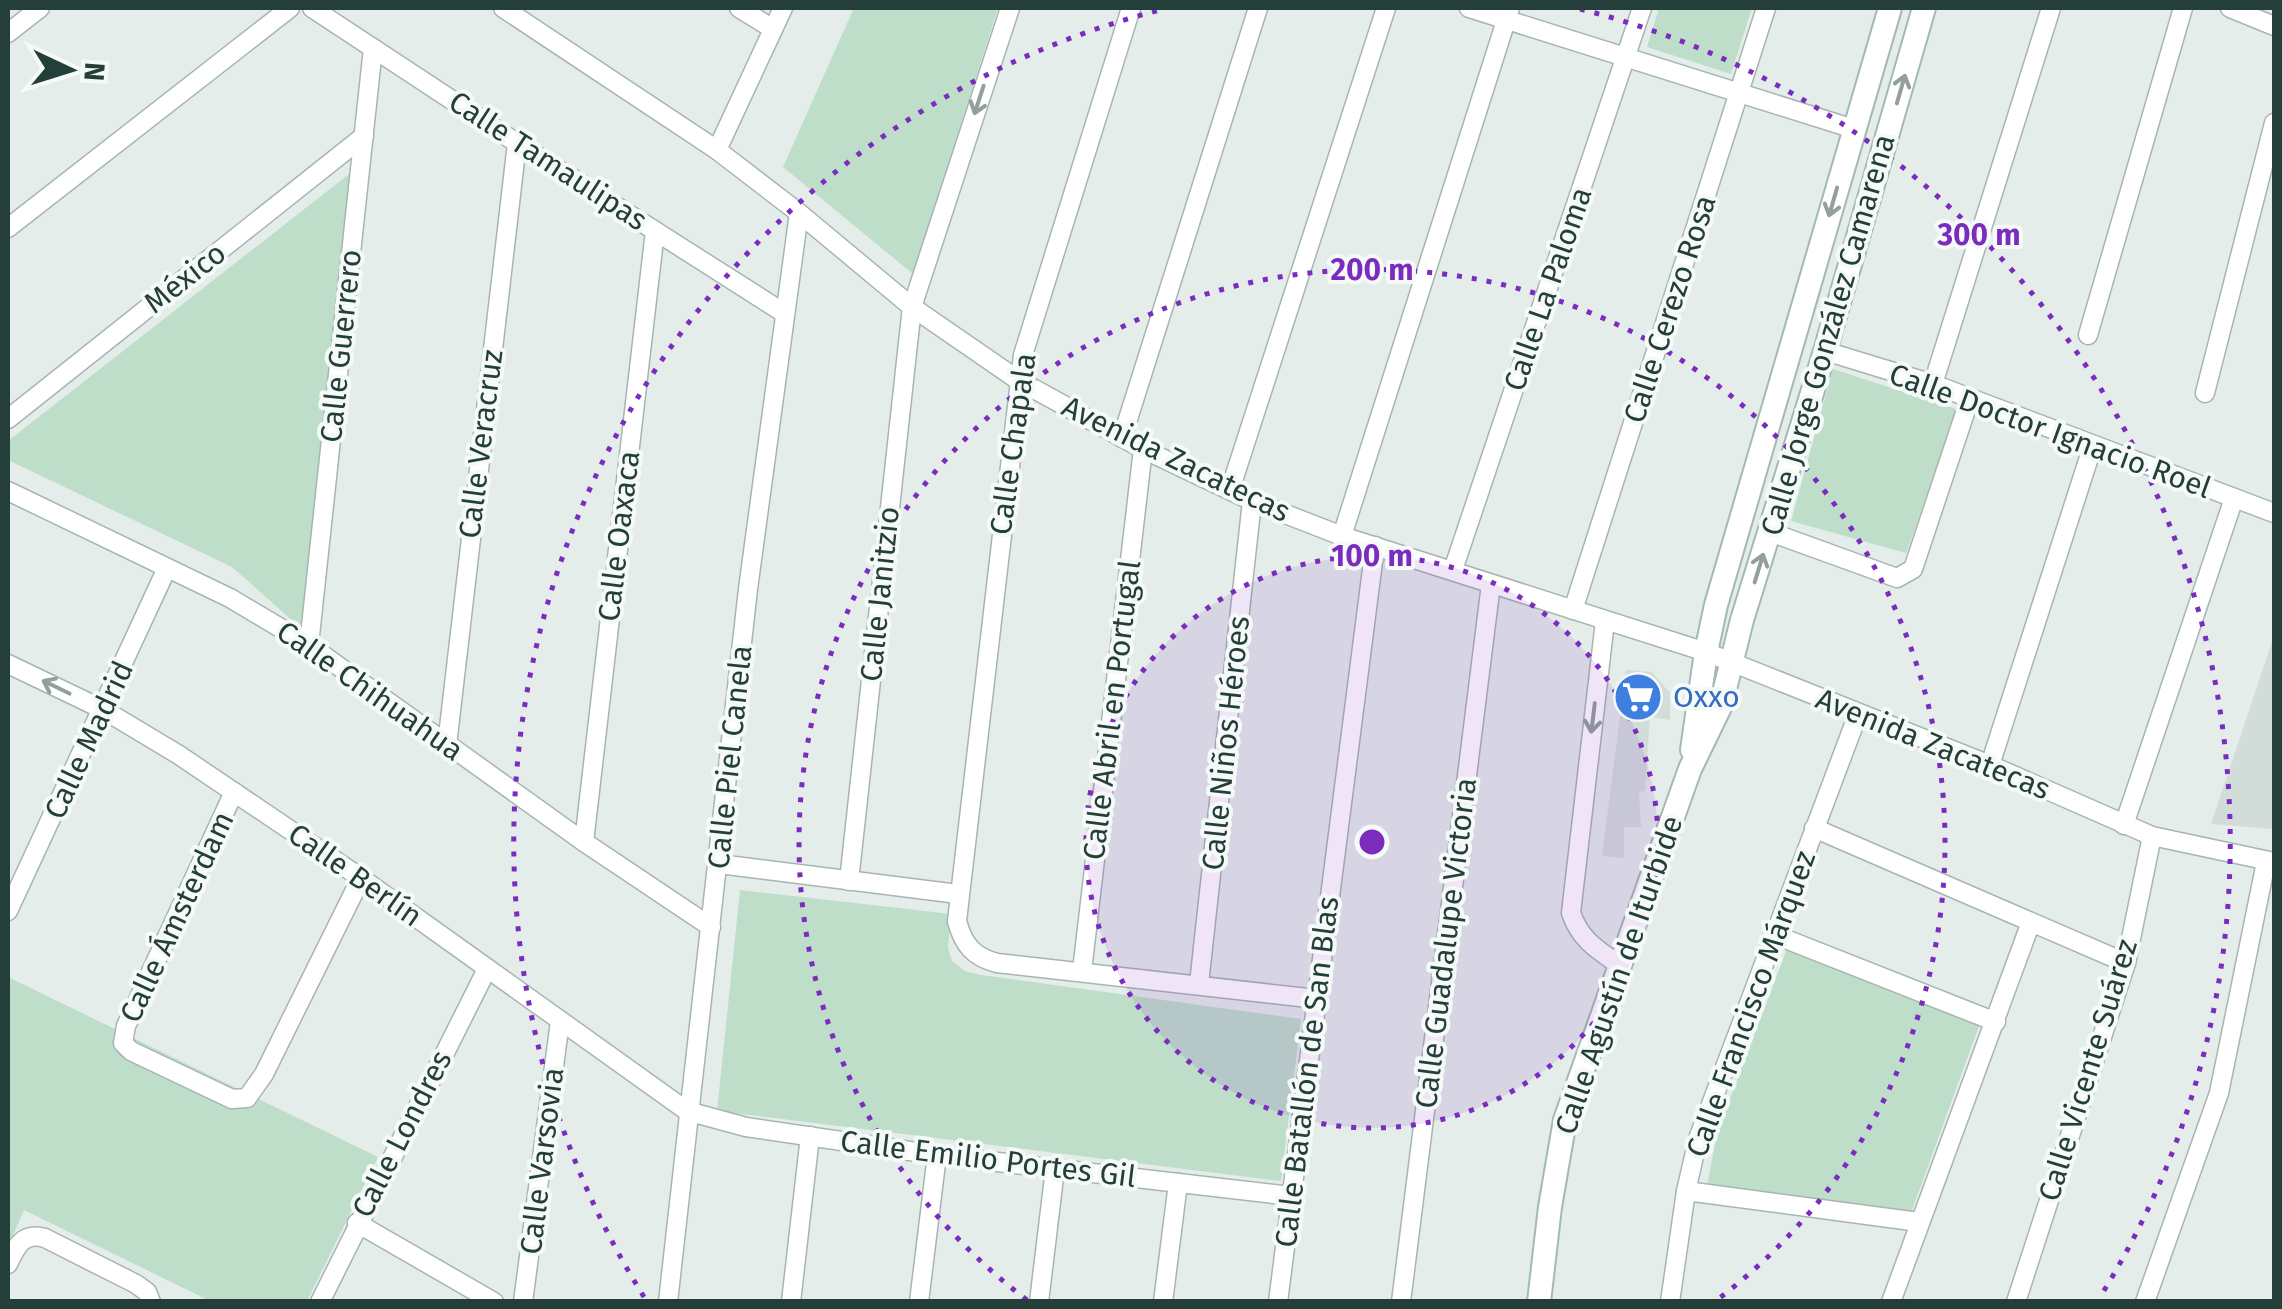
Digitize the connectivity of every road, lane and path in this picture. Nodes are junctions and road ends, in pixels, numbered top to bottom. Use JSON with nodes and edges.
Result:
{"nodes":[{"id":1,"x":40,"y":8,"type":"edge"},
{"id":2,"x":290,"y":8,"type":"edge"},
{"id":3,"x":312,"y":8,"type":"edge"},
{"id":4,"x":504,"y":8,"type":"edge"},
{"id":5,"x":739,"y":8,"type":"edge"},
{"id":6,"x":783,"y":8,"type":"edge"},
{"id":7,"x":1010,"y":8,"type":"edge"},
{"id":8,"x":1132,"y":8,"type":"edge"},
{"id":9,"x":1258,"y":8,"type":"edge"},
{"id":10,"x":1386,"y":8,"type":"edge"},
{"id":11,"x":1469,"y":8,"type":"edge"},
{"id":12,"x":1642,"y":8,"type":"edge"},
{"id":13,"x":1766,"y":8,"type":"edge"},
{"id":14,"x":1890,"y":8,"type":"edge"},
{"id":15,"x":1924,"y":8,"type":"edge"},
{"id":16,"x":2051,"y":8,"type":"edge"},
{"id":17,"x":2182,"y":8,"type":"edge"},
{"id":18,"x":2230,"y":8,"type":"edge"},
{"id":19,"x":1508,"y":14,"type":"edge"},
{"id":20,"x":2274,"y":26,"type":"edge"},
{"id":21,"x":773,"y":29,"type":"junction"},
{"id":22,"x":8,"y":33,"type":"edge"},
{"id":23,"x":373,"y":48,"type":"junction"},
{"id":24,"x":1626,"y":57,"type":"junction"},
{"id":25,"x":1739,"y":92,"type":"junction"},
{"id":26,"x":2274,"y":123,"type":"edge"},
{"id":27,"x":1854,"y":130,"type":"junction"},
{"id":28,"x":364,"y":136,"type":"junction"},
{"id":29,"x":517,"y":143,"type":"junction"},
{"id":30,"x":716,"y":150,"type":"junction"},
{"id":31,"x":799,"y":213,"type":"junction"},
{"id":32,"x":8,"y":228,"type":"edge"},
{"id":33,"x":655,"y":230,"type":"junction"},
{"id":34,"x":912,"y":307,"type":"junction"},
{"id":35,"x":784,"y":313,"type":"junction"},
{"id":36,"x":2088,"y":335,"type":"dead end"},
{"id":37,"x":1825,"y":351,"type":"junction"},
{"id":38,"x":1018,"y":380,"type":"junction"},
{"id":39,"x":1933,"y":384,"type":"junction"},
{"id":40,"x":2204,"y":393,"type":"dead end"},
{"id":41,"x":1970,"y":398,"type":"junction"},
{"id":42,"x":8,"y":419,"type":"edge"},
{"id":43,"x":1122,"y":438,"type":"junction"},
{"id":44,"x":2094,"y":445,"type":"junction"},
{"id":45,"x":1142,"y":449,"type":"junction"},
{"id":46,"x":8,"y":490,"type":"edge"},
{"id":47,"x":1230,"y":490,"type":"junction"},
{"id":48,"x":2234,"y":498,"type":"junction"},
{"id":49,"x":1252,"y":501,"type":"junction"},
{"id":50,"x":2274,"y":514,"type":"edge"},
{"id":51,"x":1770,"y":532,"type":"junction"},
{"id":52,"x":1342,"y":536,"type":"junction"},
{"id":53,"x":1375,"y":546,"type":"junction"},
{"id":54,"x":168,"y":568,"type":"junction"},
{"id":55,"x":1454,"y":570,"type":"junction"},
{"id":56,"x":1491,"y":584,"type":"junction"},
{"id":57,"x":1574,"y":610,"type":"junction"},
{"id":58,"x":1605,"y":621,"type":"junction"},
{"id":59,"x":309,"y":645,"type":"junction"},
{"id":60,"x":1706,"y":652,"type":"junction"},
{"id":61,"x":1731,"y":662,"type":"junction"},
{"id":62,"x":8,"y":664,"type":"edge"},
{"id":63,"x":104,"y":710,"type":"junction"},
{"id":64,"x":1858,"y":714,"type":"junction"},
{"id":65,"x":447,"y":745,"type":"junction"},
{"id":66,"x":1990,"y":765,"type":"junction"},
{"id":67,"x":1690,"y":769,"type":"junction"},
{"id":68,"x":234,"y":792,"type":"junction"},
{"id":69,"x":2124,"y":825,"type":"junction"},
{"id":70,"x":1814,"y":828,"type":"junction"},
{"id":71,"x":2152,"y":836,"type":"junction"},
{"id":72,"x":584,"y":842,"type":"junction"},
{"id":73,"x":2270,"y":862,"type":"edge"},
{"id":74,"x":719,"y":864,"type":"junction"},
{"id":75,"x":361,"y":878,"type":"junction"},
{"id":76,"x":848,"y":881,"type":"junction"},
{"id":77,"x":958,"y":894,"type":"junction"},
{"id":78,"x":8,"y":911,"type":"edge"},
{"id":79,"x":2031,"y":922,"type":"junction"},
{"id":80,"x":711,"y":927,"type":"junction"},
{"id":81,"x":1773,"y":934,"type":"junction"},
{"id":82,"x":2126,"y":963,"type":"junction"},
{"id":83,"x":1618,"y":964,"type":"junction"},
{"id":84,"x":486,"y":968,"type":"junction"},
{"id":85,"x":1082,"y":971,"type":"junction"},
{"id":86,"x":1199,"y":984,"type":"junction"},
{"id":87,"x":1317,"y":999,"type":"junction"},
{"id":88,"x":560,"y":1021,"type":"junction"},
{"id":89,"x":1996,"y":1022,"type":"junction"},
{"id":90,"x":688,"y":1111,"type":"junction"},
{"id":91,"x":810,"y":1136,"type":"junction"},
{"id":92,"x":937,"y":1155,"type":"junction"},
{"id":93,"x":1055,"y":1169,"type":"junction"},
{"id":94,"x":1178,"y":1183,"type":"junction"},
{"id":95,"x":1686,"y":1191,"type":"junction"},
{"id":96,"x":1291,"y":1196,"type":"junction"},
{"id":97,"x":357,"y":1222,"type":"junction"},
{"id":98,"x":1919,"y":1222,"type":"junction"},
{"id":99,"x":8,"y":1264,"type":"edge"},
{"id":100,"x":149,"y":1297,"type":"edge"},
{"id":101,"x":320,"y":1302,"type":"edge"},
{"id":102,"x":494,"y":1302,"type":"edge"},
{"id":103,"x":523,"y":1302,"type":"edge"},
{"id":104,"x":668,"y":1302,"type":"edge"},
{"id":105,"x":792,"y":1302,"type":"edge"},
{"id":106,"x":919,"y":1302,"type":"edge"},
{"id":107,"x":1038,"y":1302,"type":"edge"},
{"id":108,"x":1163,"y":1302,"type":"edge"},
{"id":109,"x":1278,"y":1302,"type":"edge"},
{"id":110,"x":1401,"y":1302,"type":"edge"},
{"id":111,"x":1539,"y":1302,"type":"edge"},
{"id":112,"x":1670,"y":1302,"type":"edge"},
{"id":113,"x":1892,"y":1302,"type":"edge"},
{"id":114,"x":2016,"y":1302,"type":"edge"},
{"id":115,"x":2145,"y":1302,"type":"edge"}],
"edges":[{"from":1,"to":22,"type":"street"},
{"from":2,"to":32,"type":"street"},
{"from":3,"to":23,"type":"street","name":"Calle Tamaulipas"},
{"from":4,"to":30,"type":"street","name":"Avenida Zacatecas"},
{"from":5,"to":21,"type":"street"},
{"from":6,"to":21,"type":"street"},
{"from":7,"to":34,"type":"street","one_way":true},
{"from":8,"to":38,"type":"street","name":"Calle Chapala"},
{"from":9,"to":43,"type":"street"},
{"from":10,"to":47,"type":"street"},
{"from":11,"to":19,"type":"street"},
{"from":12,"to":24,"type":"street","name":"Calle La Paloma"},
{"from":13,"to":25,"type":"street","name":"Calle Cerezo Rosa"},
{"from":14,"to":27,"type":"street","name":"Calle Jorge González Camarena"},
{"from":37,"to":15,"type":"street","name":"Calle Jorge González Camarena","one_way":true},
{"from":16,"to":39,"type":"street"},
{"from":17,"to":36,"type":"street"},
{"from":18,"to":20,"type":"street"},
{"from":19,"to":24,"type":"street"},
{"from":19,"to":52,"type":"street"},
{"from":21,"to":30,"type":"street"},
{"from":23,"to":28,"type":"street","name":"Calle Guerrero"},
{"from":23,"to":29,"type":"street","name":"Calle Tamaulipas"},
{"from":24,"to":25,"type":"street"},
{"from":24,"to":55,"type":"street","name":"Calle La Paloma"},
{"from":25,"to":27,"type":"street"},
{"from":25,"to":57,"type":"street","name":"Calle Cerezo Rosa"},
{"from":26,"to":40,"type":"street"},
{"from":27,"to":60,"type":"street","name":"Calle Jorge González Camarena","one_way":true},
{"from":28,"to":42,"type":"street","name":"México"},
{"from":28,"to":59,"type":"street","name":"Calle Guerrero"},
{"from":29,"to":33,"type":"street","name":"Calle Tamaulipas"},
{"from":29,"to":65,"type":"street","name":"Calle Veracruz"},
{"from":30,"to":31,"type":"street","name":"Avenida Zacatecas"},
{"from":31,"to":34,"type":"street","name":"Avenida Zacatecas"},
{"from":31,"to":35,"type":"street","name":"Calle Piel Canela"},
{"from":33,"to":35,"type":"street","name":"Calle Tamaulipas"},
{"from":33,"to":72,"type":"street","name":"Calle Oaxaca"},
{"from":34,"to":38,"type":"street","name":"Avenida Zacatecas"},
{"from":34,"to":76,"type":"street","name":"Calle Janitzio"},
{"from":35,"to":74,"type":"street","name":"Calle Piel Canela"},
{"from":37,"to":39,"type":"street","name":"Calle Doctor Ignacio Roel"},
{"from":37,"to":51,"type":"street","name":"Calle Jorge González Camarena"},
{"from":38,"to":43,"type":"street","name":"Avenida Zacatecas"},
{"from":38,"to":77,"type":"street","name":"Calle Chapala"},
{"from":39,"to":41,"type":"street","name":"Calle Doctor Ignacio Roel"},
{"from":41,"to":44,"type":"street","name":"Calle Doctor Ignacio Roel"},
{"from":41,"to":51,"type":"street"},
{"from":43,"to":45,"type":"street","name":"Avenida Zacatecas"},
{"from":44,"to":48,"type":"street","name":"Calle Doctor Ignacio Roel"},
{"from":44,"to":66,"type":"street"},
{"from":45,"to":47,"type":"street","name":"Avenida Zacatecas"},
{"from":45,"to":85,"type":"street","name":"Calle Abril en Portugal"},
{"from":46,"to":54,"type":"street","name":"Calle Chihuahua"},
{"from":47,"to":49,"type":"street","name":"Avenida Zacatecas"},
{"from":48,"to":50,"type":"street","name":"Calle Doctor Ignacio Roel"},
{"from":48,"to":69,"type":"street"},
{"from":49,"to":52,"type":"street","name":"Avenida Zacatecas"},
{"from":49,"to":86,"type":"street","name":"Calle Niños Héroes"},
{"from":61,"to":51,"type":"street","name":"Calle Jorge González Camarena","one_way":true},
{"from":52,"to":53,"type":"street","name":"Avenida Zacatecas"},
{"from":53,"to":55,"type":"street","name":"Avenida Zacatecas"},
{"from":53,"to":87,"type":"street","name":"Calle Batallón de San Blas"},
{"from":54,"to":59,"type":"street","name":"Calle Chihuahua"},
{"from":54,"to":63,"type":"street","name":"Calle Madrid"},
{"from":55,"to":56,"type":"street","name":"Avenida Zacatecas"},
{"from":56,"to":57,"type":"street","name":"Avenida Zacatecas"},
{"from":56,"to":110,"type":"street","name":"Calle Guadalupe Victoria"},
{"from":57,"to":58,"type":"street","name":"Avenida Zacatecas"},
{"from":58,"to":60,"type":"street","name":"Avenida Zacatecas"},
{"from":58,"to":83,"type":"street","one_way":true},
{"from":59,"to":65,"type":"street","name":"Calle Chihuahua"},
{"from":60,"to":61,"type":"street","name":"Avenida Zacatecas"},
{"from":60,"to":67,"type":"street","name":"Calle Agustín de Iturbide"},
{"from":61,"to":64,"type":"street","name":"Avenida Zacatecas"},
{"from":61,"to":67,"type":"street","name":"Calle Agustín de Iturbide"},
{"from":63,"to":62,"type":"street","name":"Calle Berlín","one_way":true},
{"from":63,"to":68,"type":"street","name":"Calle Berlín"},
{"from":63,"to":78,"type":"street","name":"Calle Madrid"},
{"from":64,"to":66,"type":"street","name":"Avenida Zacatecas"},
{"from":64,"to":70,"type":"street","name":"Calle Francisco Márquez"},
{"from":65,"to":72,"type":"street","name":"Calle Chihuahua"},
{"from":66,"to":69,"type":"street","name":"Avenida Zacatecas"},
{"from":67,"to":83,"type":"street","name":"Calle Agustín de Iturbide"},
{"from":68,"to":75,"type":"street","name":"Calle Berlín"},
{"from":68,"to":75,"type":"street","name":"Calle Ámsterdam"},
{"from":69,"to":71,"type":"street","name":"Avenida Zacatecas"},
{"from":70,"to":79,"type":"street"},
{"from":70,"to":81,"type":"street","name":"Calle Francisco Márquez"},
{"from":71,"to":73,"type":"street","name":"Avenida Zacatecas"},
{"from":71,"to":82,"type":"street","name":"Calle Vicente Suárez"},
{"from":72,"to":80,"type":"street","name":"Calle Chihuahua"},
{"from":73,"to":115,"type":"street"},
{"from":74,"to":76,"type":"street"},
{"from":74,"to":80,"type":"street","name":"Calle Piel Canela"},
{"from":75,"to":84,"type":"street","name":"Calle Berlín"},
{"from":76,"to":77,"type":"street"},
{"from":77,"to":85,"type":"street","name":"Calle Chapala"},
{"from":79,"to":82,"type":"street"},
{"from":79,"to":89,"type":"street"},
{"from":80,"to":90,"type":"street","name":"Calle Piel Canela"},
{"from":81,"to":89,"type":"street"},
{"from":81,"to":95,"type":"street","name":"Calle Francisco Márquez"},
{"from":82,"to":114,"type":"street","name":"Calle Vicente Suárez"},
{"from":83,"to":111,"type":"street","name":"Calle Agustín de Iturbide"},
{"from":84,"to":88,"type":"street","name":"Calle Berlín"},
{"from":84,"to":97,"type":"street","name":"Calle Londres"},
{"from":85,"to":86,"type":"street","name":"Calle Chapala"},
{"from":86,"to":87,"type":"street","name":"Calle Chapala"},
{"from":87,"to":96,"type":"street","name":"Calle Batallón de San Blas"},
{"from":88,"to":90,"type":"street","name":"Calle Berlín"},
{"from":88,"to":103,"type":"street","name":"Calle Varsovia"},
{"from":89,"to":98,"type":"street"},
{"from":90,"to":91,"type":"street","name":"Calle Emilio Portes Gil"},
{"from":90,"to":104,"type":"street","name":"Calle Piel Canela"},
{"from":91,"to":92,"type":"street","name":"Calle Emilio Portes Gil"},
{"from":91,"to":105,"type":"street"},
{"from":92,"to":93,"type":"street","name":"Calle Emilio Portes Gil"},
{"from":92,"to":106,"type":"street"},
{"from":93,"to":94,"type":"street","name":"Calle Emilio Portes Gil"},
{"from":93,"to":107,"type":"street"},
{"from":94,"to":96,"type":"street","name":"Calle Emilio Portes Gil"},
{"from":94,"to":108,"type":"street"},
{"from":95,"to":98,"type":"street"},
{"from":95,"to":112,"type":"street","name":"Calle Francisco Márquez"},
{"from":96,"to":109,"type":"street","name":"Calle Batallón de San Blas"},
{"from":97,"to":101,"type":"street","name":"Calle Londres"},
{"from":97,"to":102,"type":"street"},
{"from":98,"to":113,"type":"street"},
{"from":99,"to":100,"type":"street"}]}
